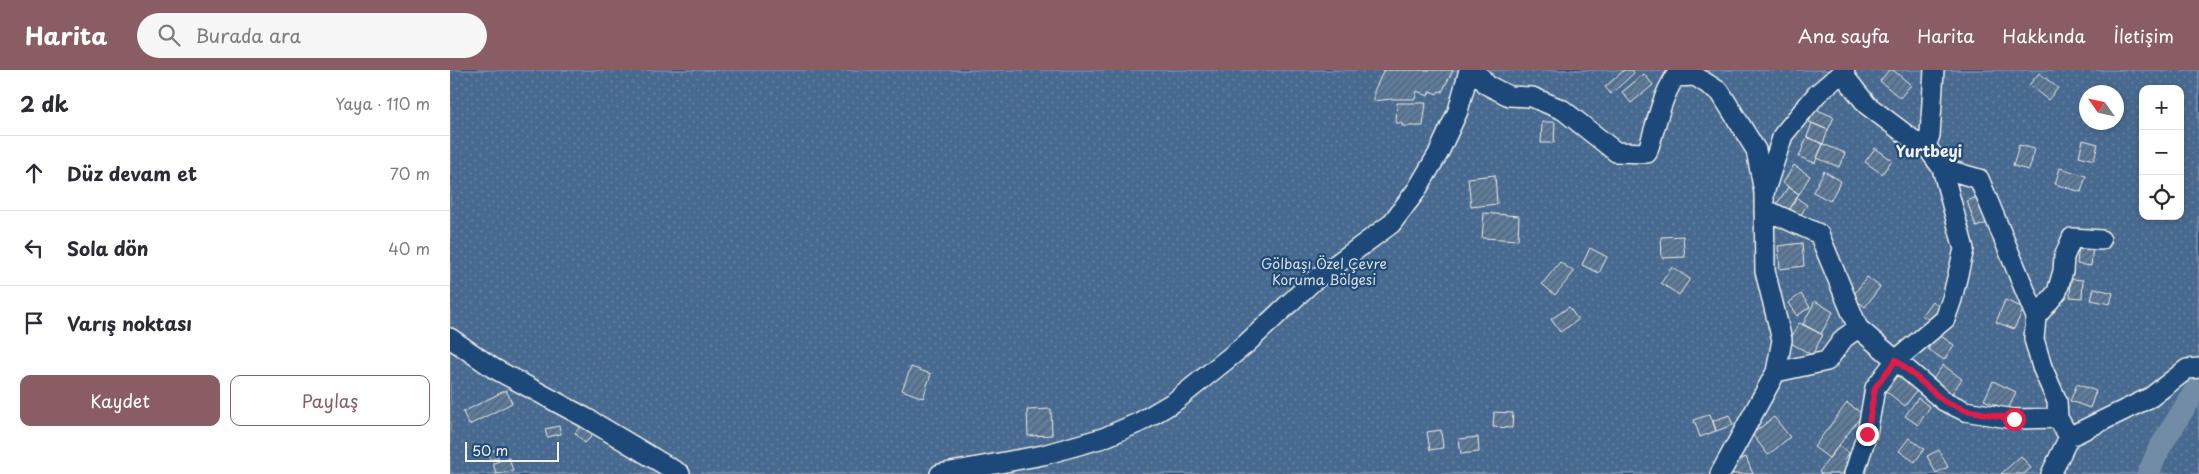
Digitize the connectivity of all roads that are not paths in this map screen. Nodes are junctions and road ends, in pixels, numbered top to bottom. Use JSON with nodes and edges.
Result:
{"nodes":[{"id":1,"x":1469,"y":70,"type":"edge"},
{"id":2,"x":1475,"y":70,"type":"edge"},
{"id":3,"x":1934,"y":70,"type":"edge"},
{"id":4,"x":1843,"y":72,"type":"edge"},
{"id":5,"x":1926,"y":146,"type":"junction"},
{"id":6,"x":1942,"y":168,"type":"junction"},
{"id":7,"x":1764,"y":201,"type":"junction"},
{"id":8,"x":2101,"y":240,"type":"dead end"},
{"id":9,"x":2036,"y":317,"type":"junction"},
{"id":10,"x":1858,"y":328,"type":"junction"},
{"id":11,"x":450,"y":338,"type":"edge"},
{"id":12,"x":1896,"y":360,"type":"junction"},
{"id":13,"x":2199,"y":368,"type":"edge"},
{"id":14,"x":1776,"y":372,"type":"junction"},
{"id":15,"x":2058,"y":418,"type":"junction"},
{"id":16,"x":2069,"y":437,"type":"junction"},
{"id":17,"x":680,"y":474,"type":"edge"},
{"id":18,"x":940,"y":474,"type":"edge"},
{"id":19,"x":1720,"y":474,"type":"edge"},
{"id":20,"x":1854,"y":474,"type":"edge"},
{"id":21,"x":2051,"y":474,"type":"edge"}],
"edges":[{"from":1,"to":18,"type":"street"},
{"from":2,"to":7,"type":"street"},
{"from":3,"to":5,"type":"street"},
{"from":4,"to":5,"type":"street"},
{"from":4,"to":7,"type":"street"},
{"from":5,"to":6,"type":"street"},
{"from":6,"to":9,"type":"street"},
{"from":6,"to":12,"type":"street"},
{"from":7,"to":10,"type":"street"},
{"from":7,"to":14,"type":"street"},
{"from":8,"to":9,"type":"street"},
{"from":9,"to":15,"type":"street"},
{"from":10,"to":12,"type":"street"},
{"from":10,"to":14,"type":"street"},
{"from":11,"to":17,"type":"street"},
{"from":12,"to":15,"type":"street"},
{"from":12,"to":20,"type":"street"},
{"from":13,"to":16,"type":"street"},
{"from":14,"to":19,"type":"street"},
{"from":15,"to":16,"type":"street"},
{"from":16,"to":21,"type":"street"}]}
